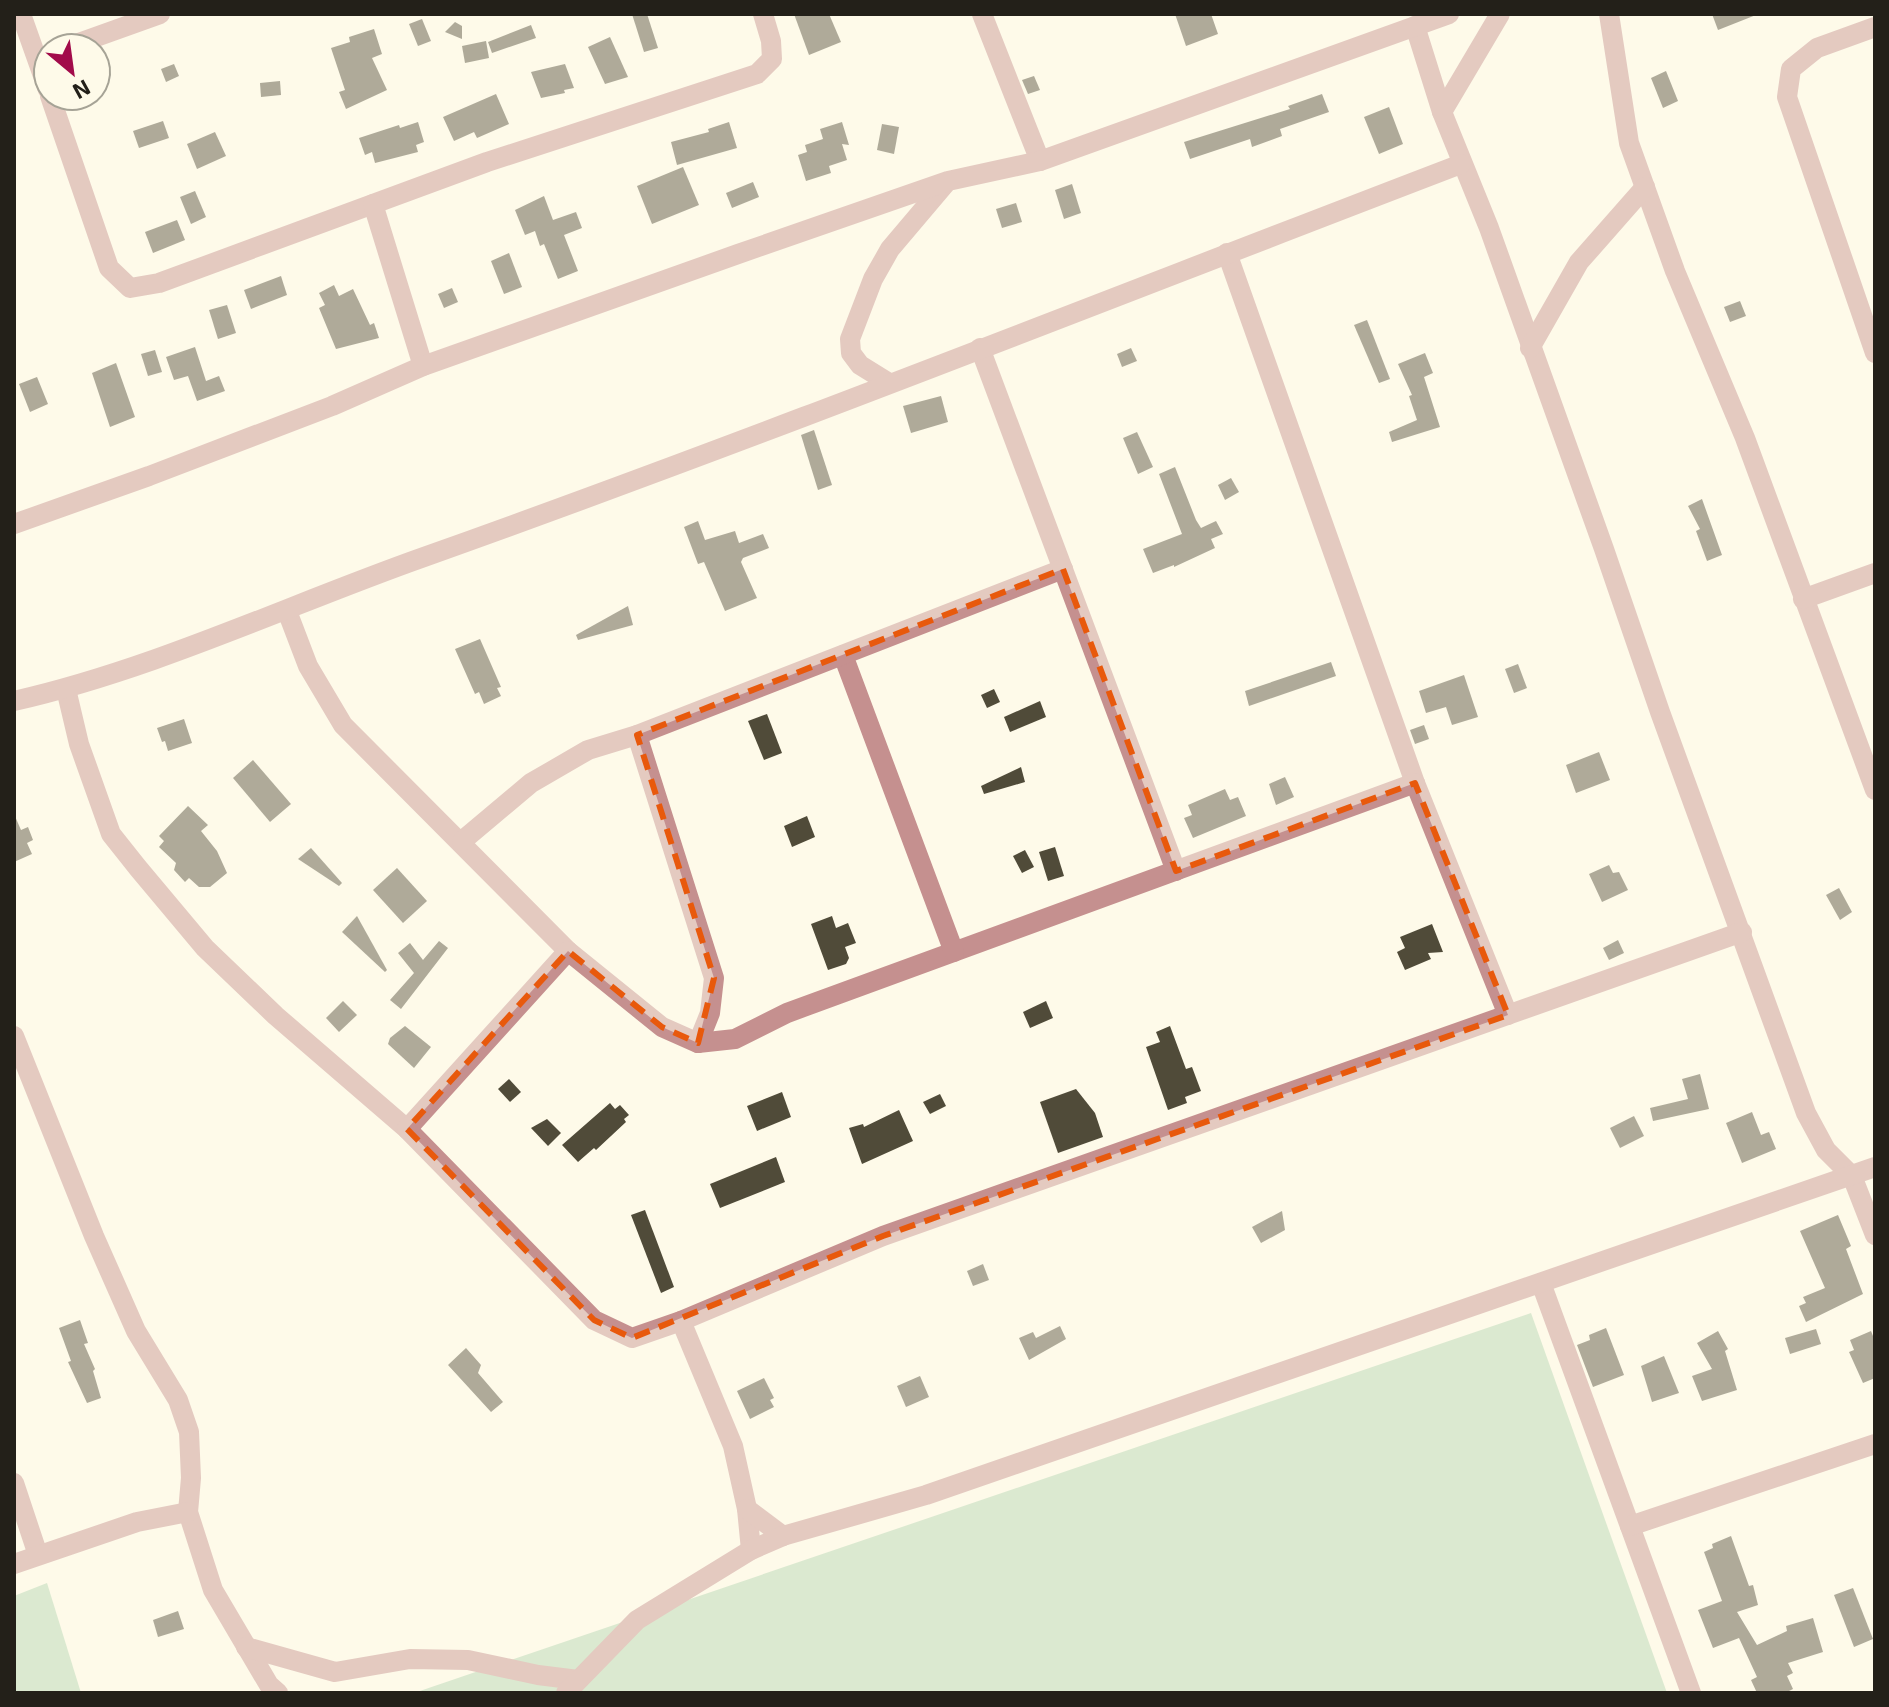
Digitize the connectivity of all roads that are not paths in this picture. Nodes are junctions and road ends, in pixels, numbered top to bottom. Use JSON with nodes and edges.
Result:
{"nodes":[{"id":1,"x":21,"y":14,"type":"edge"},
{"id":2,"x":160,"y":14,"type":"edge"},
{"id":3,"x":763,"y":14,"type":"edge"},
{"id":4,"x":982,"y":14,"type":"edge"},
{"id":5,"x":1449,"y":14,"type":"edge"},
{"id":6,"x":1500,"y":14,"type":"edge"},
{"id":7,"x":1609,"y":14,"type":"edge"},
{"id":8,"x":1415,"y":26,"type":"junction"},
{"id":9,"x":1875,"y":27,"type":"edge"},
{"id":10,"x":110,"y":32,"type":"edge"},
{"id":11,"x":32,"y":35,"type":"edge"},
{"id":12,"x":55,"y":112,"type":"edge"},
{"id":13,"x":1442,"y":112,"type":"junction"},
{"id":14,"x":1040,"y":161,"type":"junction"},
{"id":15,"x":1461,"y":164,"type":"junction"},
{"id":16,"x":948,"y":181,"type":"junction"},
{"id":17,"x":1645,"y":187,"type":"junction"},
{"id":18,"x":373,"y":204,"type":"junction"},
{"id":19,"x":1227,"y":253,"type":"junction"},
{"id":20,"x":980,"y":348,"type":"junction"},
{"id":21,"x":1530,"y":348,"type":"junction"},
{"id":22,"x":1875,"y":353,"type":"edge"},
{"id":23,"x":423,"y":366,"type":"junction"},
{"id":24,"x":889,"y":383,"type":"junction"},
{"id":25,"x":14,"y":524,"type":"edge"},
{"id":26,"x":1063,"y":569,"type":"junction"},
{"id":27,"x":1875,"y":573,"type":"edge"},
{"id":28,"x":1803,"y":599,"type":"junction"},
{"id":29,"x":287,"y":611,"type":"junction"},
{"id":30,"x":843,"y":655,"type":"junction"},
{"id":31,"x":66,"y":689,"type":"junction"},
{"id":32,"x":14,"y":701,"type":"edge"},
{"id":33,"x":637,"y":735,"type":"junction"},
{"id":34,"x":1415,"y":783,"type":"junction"},
{"id":35,"x":1875,"y":790,"type":"edge"},
{"id":36,"x":462,"y":841,"type":"junction"},
{"id":37,"x":1176,"y":871,"type":"junction"},
{"id":38,"x":1742,"y":932,"type":"junction"},
{"id":39,"x":568,"y":951,"type":"junction"},
{"id":40,"x":954,"y":952,"type":"junction"},
{"id":41,"x":1508,"y":1015,"type":"junction"},
{"id":42,"x":14,"y":1036,"type":"edge"},
{"id":43,"x":698,"y":1043,"type":"junction"},
{"id":44,"x":407,"y":1129,"type":"junction"},
{"id":45,"x":1875,"y":1167,"type":"edge"},
{"id":46,"x":1852,"y":1176,"type":"junction"},
{"id":47,"x":1875,"y":1235,"type":"edge"},
{"id":48,"x":1541,"y":1283,"type":"junction"},
{"id":49,"x":681,"y":1321,"type":"junction"},
{"id":50,"x":1875,"y":1444,"type":"edge"},
{"id":51,"x":14,"y":1483,"type":"edge"},
{"id":52,"x":747,"y":1509,"type":"junction"},
{"id":53,"x":188,"y":1512,"type":"junction"},
{"id":54,"x":1630,"y":1526,"type":"junction"},
{"id":55,"x":783,"y":1536,"type":"junction"},
{"id":56,"x":751,"y":1550,"type":"junction"},
{"id":57,"x":38,"y":1555,"type":"junction"},
{"id":58,"x":14,"y":1564,"type":"edge"},
{"id":59,"x":246,"y":1647,"type":"junction"},
{"id":60,"x":572,"y":1686,"type":"edge"},
{"id":61,"x":278,"y":1693,"type":"edge"},
{"id":62,"x":1691,"y":1693,"type":"edge"}],
"edges":[{"from":1,"to":11,"type":"street"},
{"from":2,"to":10,"type":"street"},
{"from":3,"to":18,"type":"street"},
{"from":4,"to":14,"type":"street"},
{"from":5,"to":8,"type":"street"},
{"from":6,"to":13,"type":"street"},
{"from":7,"to":17,"type":"street"},
{"from":8,"to":13,"type":"street"},
{"from":8,"to":14,"type":"street"},
{"from":9,"to":22,"type":"street"},
{"from":12,"to":18,"type":"street"},
{"from":13,"to":15,"type":"street"},
{"from":14,"to":16,"type":"street"},
{"from":15,"to":19,"type":"street"},
{"from":15,"to":21,"type":"street"},
{"from":16,"to":23,"type":"street"},
{"from":16,"to":24,"type":"street"},
{"from":17,"to":21,"type":"street"},
{"from":17,"to":28,"type":"street"},
{"from":18,"to":23,"type":"street"},
{"from":19,"to":20,"type":"street"},
{"from":19,"to":34,"type":"street"},
{"from":20,"to":24,"type":"street"},
{"from":20,"to":26,"type":"street"},
{"from":21,"to":38,"type":"street"},
{"from":23,"to":25,"type":"street"},
{"from":24,"to":29,"type":"street"},
{"from":26,"to":30,"type":"street"},
{"from":26,"to":37,"type":"street"},
{"from":27,"to":28,"type":"street"},
{"from":28,"to":35,"type":"street"},
{"from":29,"to":31,"type":"street"},
{"from":29,"to":36,"type":"street"},
{"from":30,"to":33,"type":"street"},
{"from":30,"to":40,"type":"street"},
{"from":31,"to":32,"type":"street"},
{"from":31,"to":44,"type":"street"},
{"from":33,"to":36,"type":"street"},
{"from":33,"to":43,"type":"street"},
{"from":34,"to":37,"type":"street"},
{"from":34,"to":41,"type":"street"},
{"from":36,"to":39,"type":"street"},
{"from":37,"to":40,"type":"street"},
{"from":38,"to":41,"type":"street"},
{"from":38,"to":46,"type":"street"},
{"from":39,"to":43,"type":"street"},
{"from":39,"to":44,"type":"street"},
{"from":40,"to":43,"type":"street"},
{"from":41,"to":49,"type":"street"},
{"from":42,"to":53,"type":"street"},
{"from":44,"to":49,"type":"street"},
{"from":45,"to":46,"type":"street"},
{"from":46,"to":47,"type":"street"},
{"from":46,"to":48,"type":"street"},
{"from":48,"to":54,"type":"street"},
{"from":48,"to":55,"type":"street"},
{"from":49,"to":52,"type":"street"},
{"from":50,"to":54,"type":"street"},
{"from":51,"to":57,"type":"street"},
{"from":52,"to":55,"type":"street"},
{"from":52,"to":56,"type":"street"},
{"from":53,"to":57,"type":"street"},
{"from":53,"to":59,"type":"street"},
{"from":54,"to":62,"type":"street"},
{"from":55,"to":56,"type":"street"},
{"from":56,"to":60,"type":"street"},
{"from":57,"to":58,"type":"street"},
{"from":59,"to":60,"type":"street"},
{"from":59,"to":61,"type":"street"}]}
